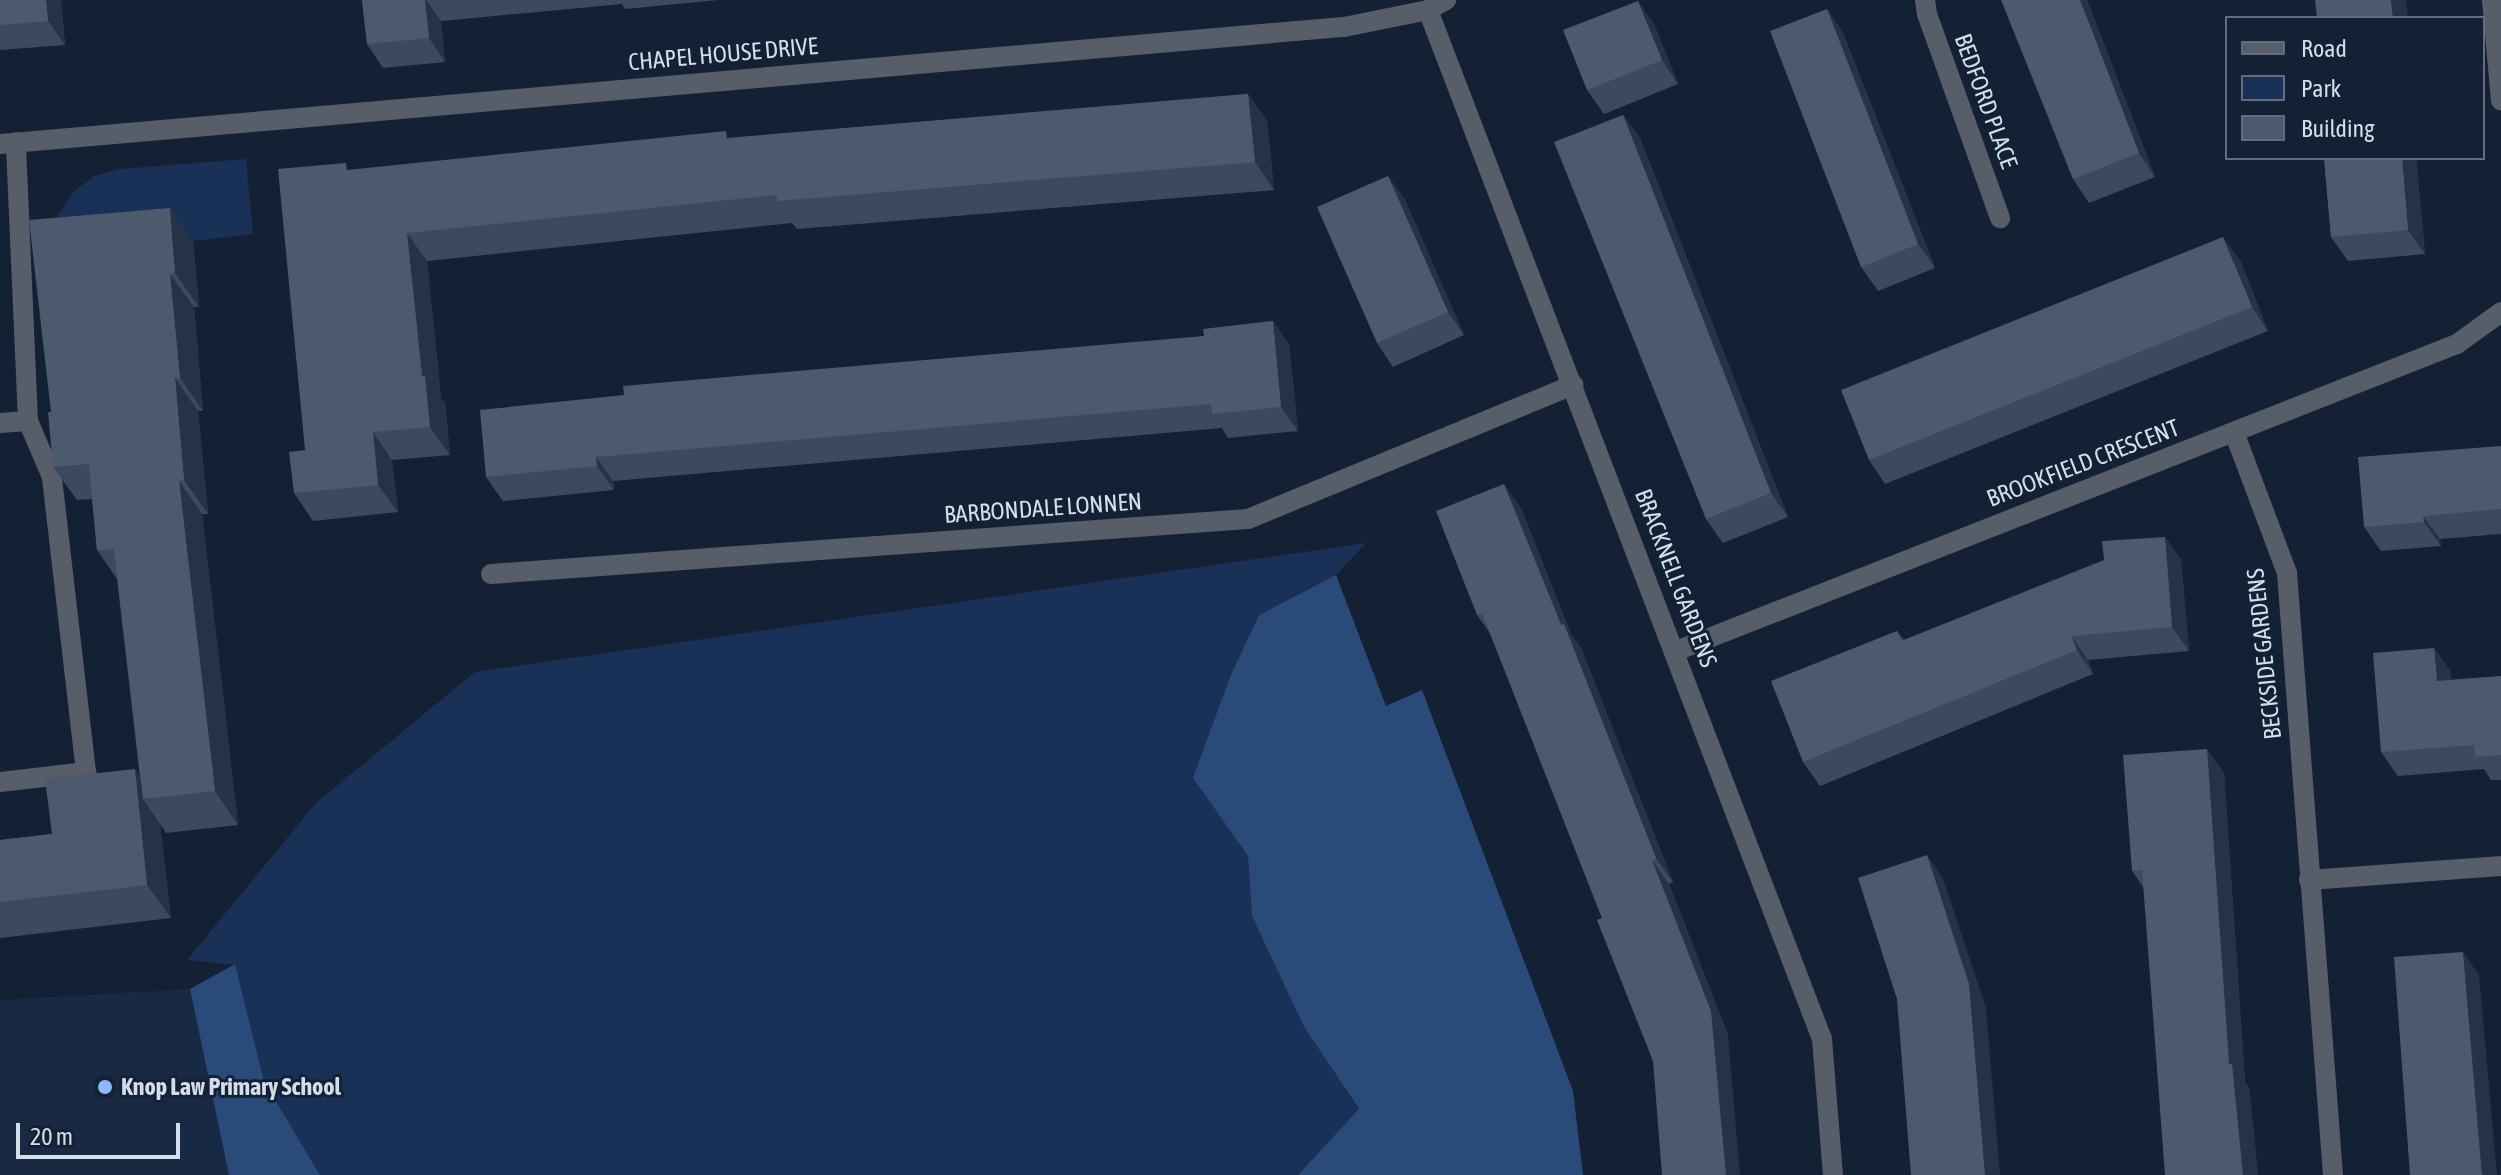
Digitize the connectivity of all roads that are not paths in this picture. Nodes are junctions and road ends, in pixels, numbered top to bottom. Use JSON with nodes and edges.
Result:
{"nodes":[{"id":1,"x":1925,"y":0,"type":"edge"},
{"id":2,"x":2492,"y":0,"type":"edge"},
{"id":3,"x":1437,"y":5,"type":"edge"},
{"id":4,"x":2501,"y":101,"type":"edge"},
{"id":5,"x":8,"y":143,"type":"edge"},
{"id":6,"x":2000,"y":218,"type":"dead end"},
{"id":7,"x":2501,"y":312,"type":"edge"},
{"id":8,"x":1573,"y":385,"type":"junction"},
{"id":9,"x":28,"y":421,"type":"junction"},
{"id":10,"x":0,"y":423,"type":"edge"},
{"id":11,"x":2234,"y":432,"type":"junction"},
{"id":12,"x":491,"y":574,"type":"dead end"},
{"id":13,"x":1676,"y":651,"type":"junction"},
{"id":14,"x":0,"y":782,"type":"edge"},
{"id":15,"x":2501,"y":866,"type":"edge"},
{"id":16,"x":2309,"y":880,"type":"junction"},
{"id":17,"x":1833,"y":1175,"type":"edge"},
{"id":18,"x":2333,"y":1175,"type":"edge"}],
"edges":[{"from":1,"to":6,"type":"street","name":"BEDFORD PLACE"},
{"from":2,"to":4,"type":"street"},
{"from":3,"to":5,"type":"street","name":"CHAPEL HOUSE DRIVE"},
{"from":3,"to":8,"type":"street","name":"BRACKNELL GARDENS"},
{"from":5,"to":9,"type":"street"},
{"from":7,"to":11,"type":"street","name":"BROOKFIELD CRESCENT"},
{"from":8,"to":12,"type":"street","name":"BARBONDALE LONNEN"},
{"from":8,"to":13,"type":"street","name":"BRACKNELL GARDENS"},
{"from":9,"to":10,"type":"street"},
{"from":9,"to":14,"type":"street"},
{"from":11,"to":13,"type":"street","name":"BROOKFIELD CRESCENT"},
{"from":11,"to":16,"type":"street","name":"BECKSIDE GARDENS"},
{"from":13,"to":17,"type":"street","name":"BRACKNELL GARDENS"},
{"from":15,"to":16,"type":"street"},
{"from":16,"to":18,"type":"street","name":"BECKSIDE GARDENS"}]}
